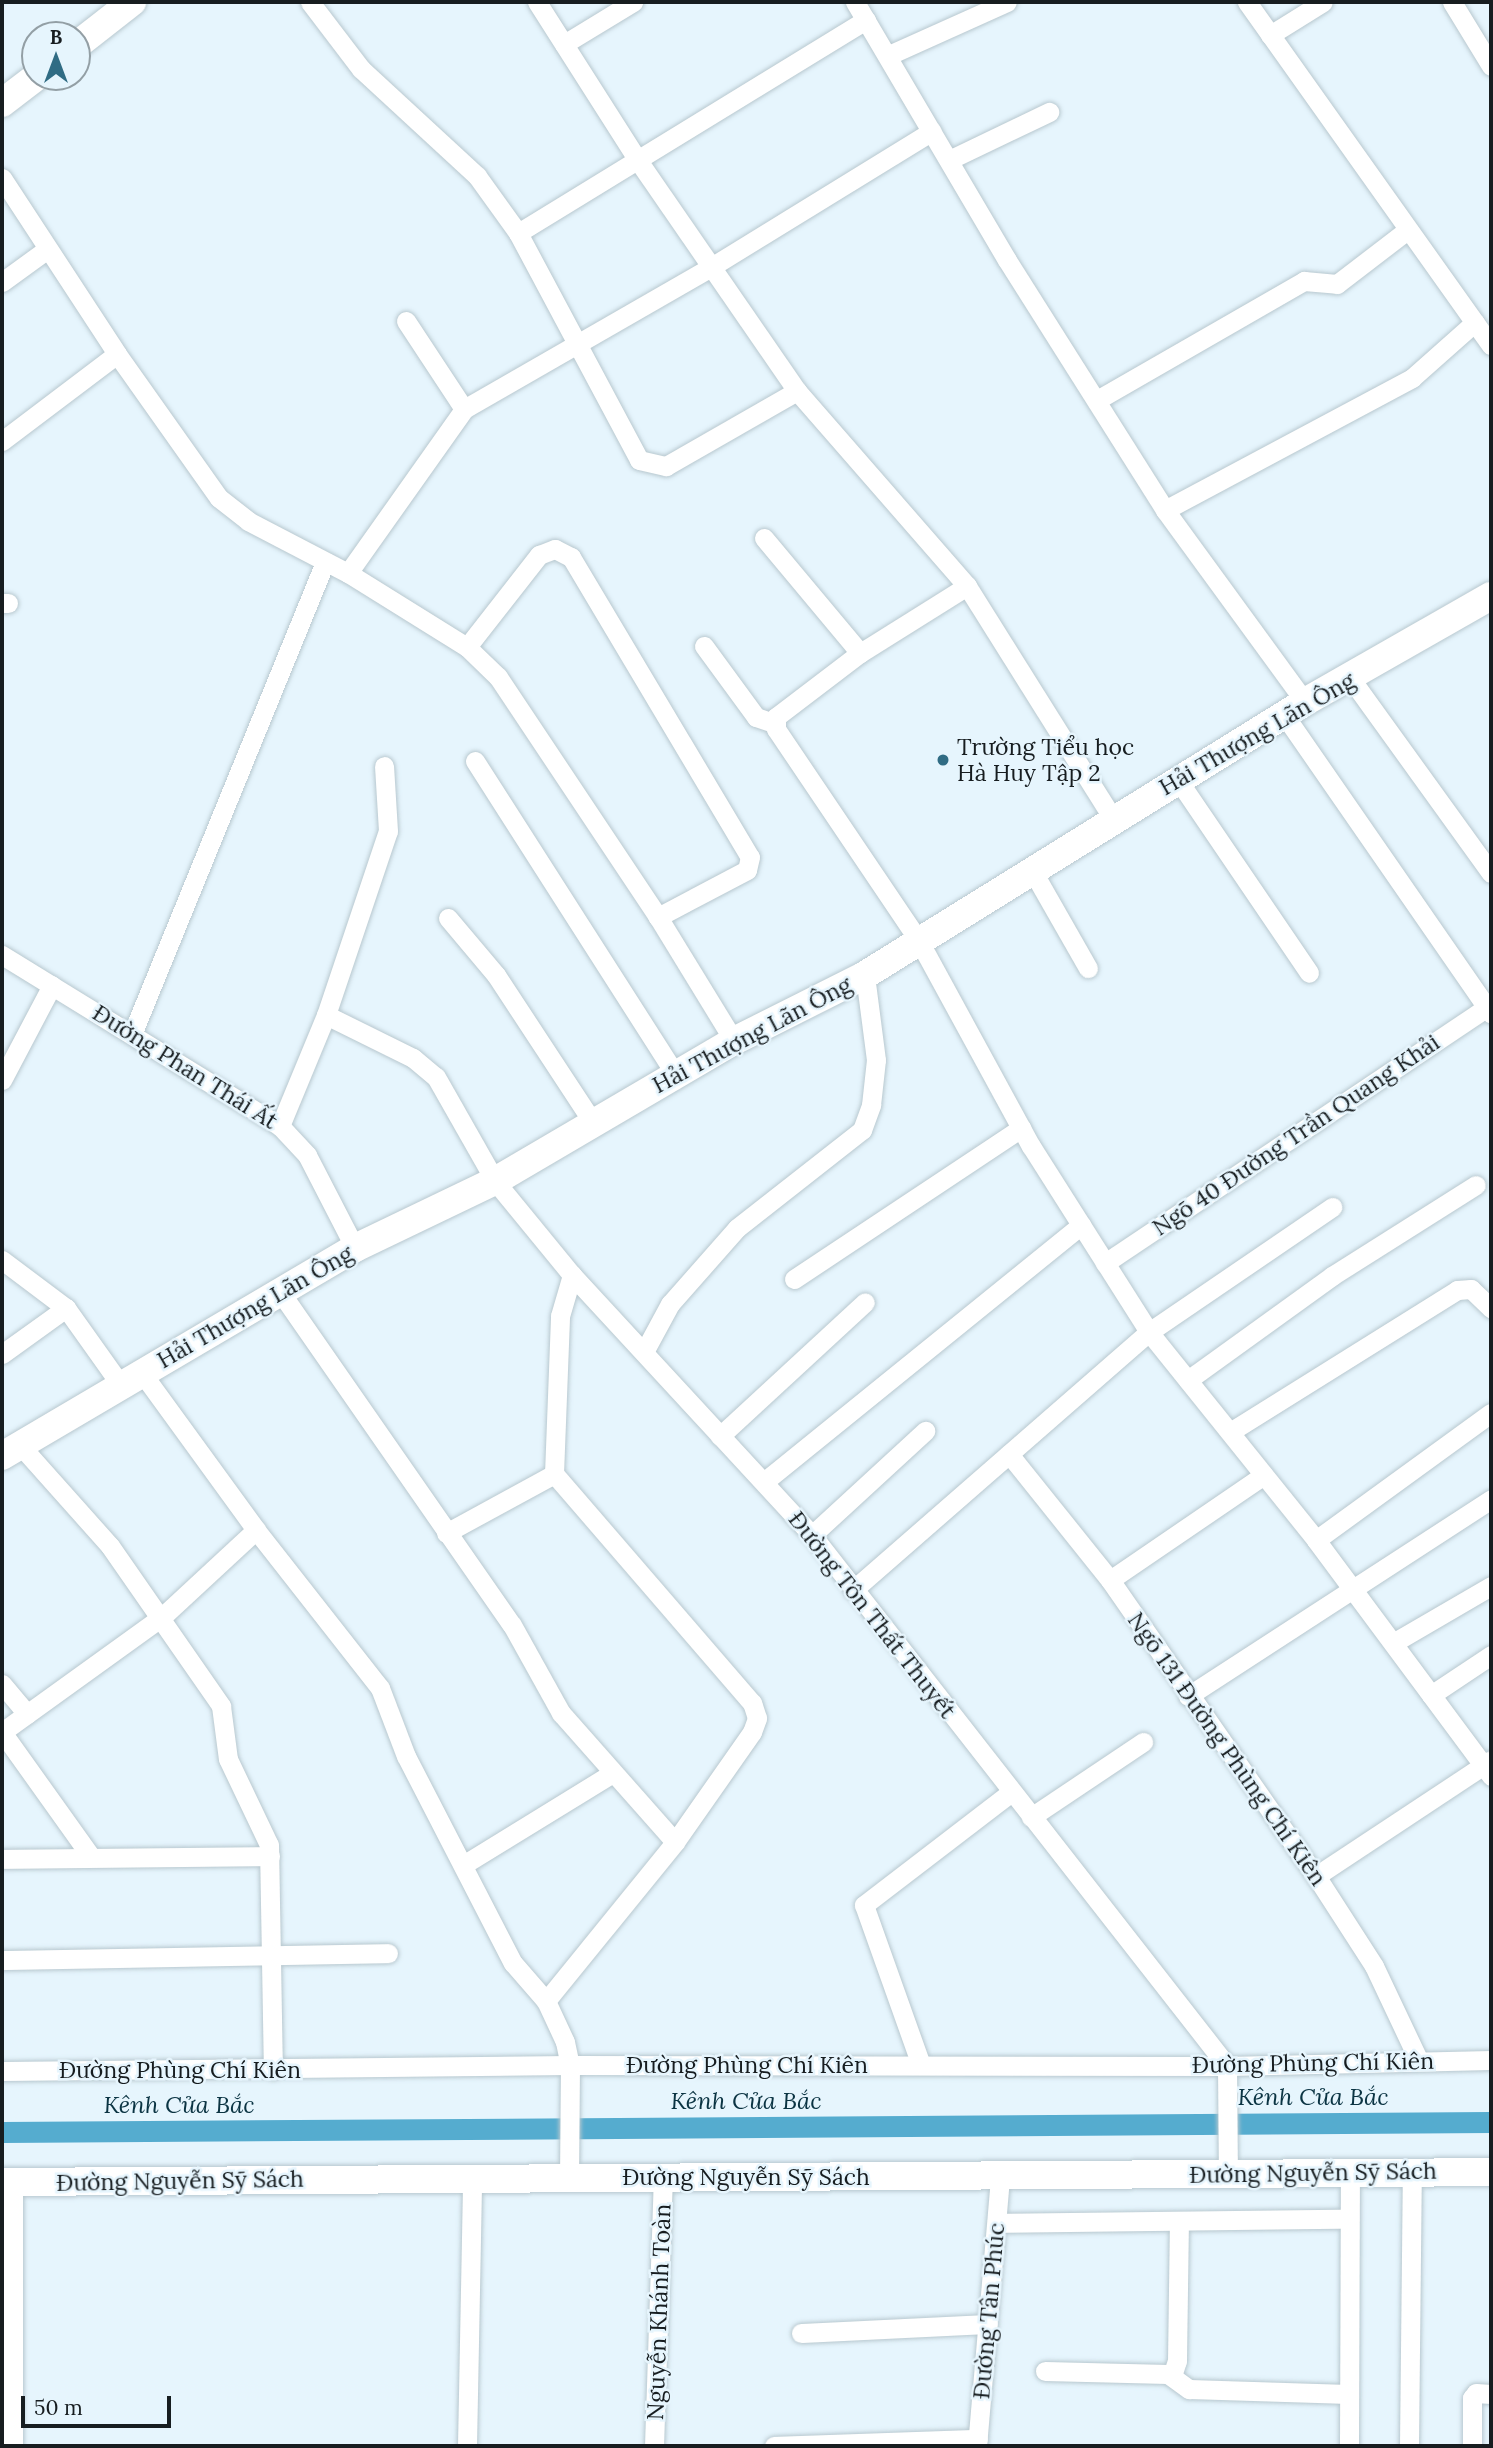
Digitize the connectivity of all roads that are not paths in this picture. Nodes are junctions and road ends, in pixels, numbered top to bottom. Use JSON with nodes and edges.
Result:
{"nodes":[{"id":1,"x":132,"y":2,"type":"edge"},
{"id":2,"x":310,"y":2,"type":"edge"},
{"id":3,"x":537,"y":2,"type":"edge"},
{"id":4,"x":633,"y":2,"type":"edge"},
{"id":5,"x":855,"y":2,"type":"edge"},
{"id":6,"x":1007,"y":2,"type":"edge"},
{"id":7,"x":1247,"y":2,"type":"edge"},
{"id":8,"x":1323,"y":2,"type":"edge"},
{"id":9,"x":1452,"y":2,"type":"edge"},
{"id":10,"x":866,"y":20,"type":"junction"},
{"id":11,"x":91,"y":34,"type":"edge"},
{"id":12,"x":1270,"y":35,"type":"junction"},
{"id":13,"x":564,"y":44,"type":"junction"},
{"id":14,"x":888,"y":55,"type":"junction"},
{"id":15,"x":1491,"y":66,"type":"edge"},
{"id":16,"x":21,"y":87,"type":"edge"},
{"id":17,"x":3,"y":100,"type":"edge"},
{"id":18,"x":1049,"y":112,"type":"dead end"},
{"id":19,"x":932,"y":131,"type":"junction"},
{"id":20,"x":951,"y":159,"type":"junction"},
{"id":21,"x":639,"y":162,"type":"junction"},
{"id":22,"x":2,"y":178,"type":"edge"},
{"id":23,"x":1406,"y":231,"type":"junction"},
{"id":24,"x":518,"y":233,"type":"junction"},
{"id":25,"x":46,"y":250,"type":"junction"},
{"id":26,"x":711,"y":267,"type":"junction"},
{"id":27,"x":2,"y":282,"type":"edge"},
{"id":28,"x":406,"y":321,"type":"dead end"},
{"id":29,"x":1475,"y":322,"type":"junction"},
{"id":30,"x":576,"y":343,"type":"junction"},
{"id":31,"x":1491,"y":345,"type":"edge"},
{"id":32,"x":117,"y":354,"type":"junction"},
{"id":33,"x":797,"y":391,"type":"junction"},
{"id":34,"x":1097,"y":400,"type":"junction"},
{"id":35,"x":464,"y":409,"type":"junction"},
{"id":36,"x":2,"y":441,"type":"edge"},
{"id":37,"x":1165,"y":510,"type":"junction"},
{"id":38,"x":764,"y":538,"type":"dead end"},
{"id":39,"x":325,"y":562,"type":"junction"},
{"id":40,"x":348,"y":573,"type":"junction"},
{"id":41,"x":967,"y":586,"type":"junction"},
{"id":42,"x":1491,"y":596,"type":"edge"},
{"id":43,"x":704,"y":646,"type":"dead end"},
{"id":44,"x":467,"y":647,"type":"junction"},
{"id":45,"x":860,"y":653,"type":"junction"},
{"id":46,"x":1351,"y":679,"type":"junction"},
{"id":47,"x":1295,"y":709,"type":"junction"},
{"id":48,"x":773,"y":723,"type":"junction"},
{"id":49,"x":475,"y":761,"type":"dead end"},
{"id":50,"x":384,"y":766,"type":"dead end"},
{"id":51,"x":1178,"y":780,"type":"junction"},
{"id":52,"x":1113,"y":819,"type":"junction"},
{"id":53,"x":1032,"y":870,"type":"junction"},
{"id":54,"x":1491,"y":873,"type":"edge"},
{"id":55,"x":658,"y":917,"type":"junction"},
{"id":56,"x":448,"y":918,"type":"dead end"},
{"id":57,"x":919,"y":941,"type":"junction"},
{"id":58,"x":2,"y":955,"type":"edge"},
{"id":59,"x":1088,"y":968,"type":"dead end"},
{"id":60,"x":1309,"y":972,"type":"dead end"},
{"id":61,"x":865,"y":975,"type":"junction"},
{"id":62,"x":52,"y":985,"type":"junction"},
{"id":63,"x":1489,"y":1011,"type":"edge"},
{"id":64,"x":326,"y":1015,"type":"junction"},
{"id":65,"x":133,"y":1032,"type":"junction"},
{"id":66,"x":734,"y":1041,"type":"junction"},
{"id":67,"x":675,"y":1074,"type":"junction"},
{"id":68,"x":2,"y":1080,"type":"edge"},
{"id":69,"x":594,"y":1124,"type":"junction"},
{"id":70,"x":281,"y":1126,"type":"junction"},
{"id":71,"x":1021,"y":1128,"type":"junction"},
{"id":72,"x":495,"y":1181,"type":"junction"},
{"id":73,"x":1476,"y":1185,"type":"dead end"},
{"id":74,"x":1332,"y":1207,"type":"dead end"},
{"id":75,"x":1081,"y":1225,"type":"junction"},
{"id":76,"x":355,"y":1248,"type":"junction"},
{"id":77,"x":2,"y":1260,"type":"edge"},
{"id":78,"x":1105,"y":1263,"type":"junction"},
{"id":79,"x":572,"y":1275,"type":"junction"},
{"id":80,"x":794,"y":1279,"type":"dead end"},
{"id":81,"x":281,"y":1293,"type":"junction"},
{"id":82,"x":865,"y":1302,"type":"dead end"},
{"id":83,"x":66,"y":1308,"type":"junction"},
{"id":84,"x":1491,"y":1308,"type":"edge"},
{"id":85,"x":1149,"y":1332,"type":"junction"},
{"id":86,"x":644,"y":1352,"type":"junction"},
{"id":87,"x":2,"y":1354,"type":"edge"},
{"id":88,"x":131,"y":1379,"type":"junction"},
{"id":89,"x":1188,"y":1380,"type":"junction"},
{"id":90,"x":1491,"y":1413,"type":"edge"},
{"id":91,"x":925,"y":1431,"type":"dead end"},
{"id":92,"x":1230,"y":1432,"type":"junction"},
{"id":93,"x":720,"y":1436,"type":"junction"},
{"id":94,"x":11,"y":1450,"type":"edge"},
{"id":95,"x":1009,"y":1454,"type":"junction"},
{"id":96,"x":554,"y":1474,"type":"junction"},
{"id":97,"x":1264,"y":1475,"type":"junction"},
{"id":98,"x":765,"y":1481,"type":"junction"},
{"id":99,"x":1491,"y":1499,"type":"edge"},
{"id":100,"x":256,"y":1530,"type":"junction"},
{"id":101,"x":446,"y":1533,"type":"junction"},
{"id":102,"x":812,"y":1535,"type":"junction"},
{"id":103,"x":1316,"y":1540,"type":"junction"},
{"id":104,"x":1110,"y":1580,"type":"junction"},
{"id":105,"x":1491,"y":1586,"type":"edge"},
{"id":106,"x":1352,"y":1587,"type":"junction"},
{"id":107,"x":853,"y":1590,"type":"junction"},
{"id":108,"x":163,"y":1616,"type":"junction"},
{"id":109,"x":1393,"y":1643,"type":"junction"},
{"id":110,"x":1491,"y":1655,"type":"edge"},
{"id":111,"x":2,"y":1684,"type":"edge"},
{"id":112,"x":1431,"y":1695,"type":"junction"},
{"id":113,"x":1188,"y":1696,"type":"junction"},
{"id":114,"x":27,"y":1714,"type":"junction"},
{"id":115,"x":2,"y":1732,"type":"edge"},
{"id":116,"x":1143,"y":1742,"type":"dead end"},
{"id":117,"x":1488,"y":1767,"type":"edge"},
{"id":118,"x":611,"y":1774,"type":"junction"},
{"id":119,"x":1011,"y":1792,"type":"junction"},
{"id":120,"x":1031,"y":1818,"type":"junction"},
{"id":121,"x":675,"y":1842,"type":"junction"},
{"id":122,"x":270,"y":1856,"type":"junction"},
{"id":123,"x":91,"y":1857,"type":"junction"},
{"id":124,"x":2,"y":1859,"type":"edge"},
{"id":125,"x":463,"y":1865,"type":"junction"},
{"id":126,"x":1316,"y":1876,"type":"junction"},
{"id":127,"x":388,"y":1953,"type":"dead end"},
{"id":128,"x":268,"y":1954,"type":"junction"},
{"id":129,"x":2,"y":1960,"type":"edge"},
{"id":130,"x":546,"y":2001,"type":"junction"},
{"id":131,"x":1491,"y":2060,"type":"edge"},
{"id":132,"x":1419,"y":2061,"type":"junction"},
{"id":133,"x":570,"y":2065,"type":"junction"},
{"id":134,"x":921,"y":2065,"type":"junction"},
{"id":135,"x":272,"y":2070,"type":"junction"},
{"id":136,"x":2,"y":2071,"type":"edge"},
{"id":137,"x":1228,"y":2075,"type":"junction"},
{"id":138,"x":569,"y":2163,"type":"junction"},
{"id":139,"x":1412,"y":2172,"type":"junction"},
{"id":140,"x":1491,"y":2172,"type":"edge"},
{"id":141,"x":1350,"y":2173,"type":"junction"},
{"id":142,"x":1228,"y":2174,"type":"junction"},
{"id":143,"x":1000,"y":2176,"type":"junction"},
{"id":144,"x":663,"y":2177,"type":"junction"},
{"id":145,"x":472,"y":2178,"type":"junction"},
{"id":146,"x":7,"y":2182,"type":"edge"},
{"id":147,"x":1349,"y":2219,"type":"junction"},
{"id":148,"x":1179,"y":2221,"type":"junction"},
{"id":149,"x":997,"y":2223,"type":"junction"},
{"id":150,"x":988,"y":2324,"type":"junction"},
{"id":151,"x":801,"y":2333,"type":"dead end"},
{"id":152,"x":1045,"y":2371,"type":"dead end"},
{"id":153,"x":1172,"y":2375,"type":"junction"},
{"id":154,"x":1349,"y":2394,"type":"junction"},
{"id":155,"x":1491,"y":2394,"type":"edge"},
{"id":156,"x":978,"y":2443,"type":"edge"},
{"id":157,"x":13,"y":2446,"type":"edge"},
{"id":158,"x":467,"y":2446,"type":"edge"},
{"id":159,"x":654,"y":2446,"type":"edge"},
{"id":160,"x":775,"y":2446,"type":"edge"},
{"id":161,"x":1349,"y":2446,"type":"edge"},
{"id":162,"x":1409,"y":2446,"type":"edge"},
{"id":163,"x":1472,"y":2446,"type":"edge"}],
"edges":[{"from":1,"to":11,"type":"street"},
{"from":2,"to":24,"type":"street"},
{"from":3,"to":13,"type":"street"},
{"from":4,"to":13,"type":"street"},
{"from":5,"to":10,"type":"street"},
{"from":6,"to":14,"type":"street"},
{"from":7,"to":12,"type":"street"},
{"from":8,"to":12,"type":"street"},
{"from":9,"to":15,"type":"street"},
{"from":10,"to":14,"type":"street"},
{"from":10,"to":21,"type":"street"},
{"from":12,"to":23,"type":"street"},
{"from":13,"to":21,"type":"street"},
{"from":14,"to":19,"type":"street"},
{"from":16,"to":17,"type":"street"},
{"from":18,"to":20,"type":"street"},
{"from":19,"to":20,"type":"street"},
{"from":19,"to":26,"type":"street"},
{"from":20,"to":34,"type":"street"},
{"from":21,"to":24,"type":"street"},
{"from":21,"to":26,"type":"street"},
{"from":22,"to":25,"type":"street"},
{"from":23,"to":29,"type":"street"},
{"from":23,"to":34,"type":"street"},
{"from":24,"to":30,"type":"street"},
{"from":25,"to":27,"type":"street"},
{"from":25,"to":32,"type":"street"},
{"from":26,"to":30,"type":"street"},
{"from":26,"to":33,"type":"street"},
{"from":28,"to":35,"type":"street"},
{"from":29,"to":31,"type":"street"},
{"from":29,"to":37,"type":"street"},
{"from":30,"to":33,"type":"street"},
{"from":30,"to":35,"type":"street"},
{"from":32,"to":36,"type":"street"},
{"from":32,"to":39,"type":"street"},
{"from":33,"to":41,"type":"street"},
{"from":34,"to":37,"type":"street"},
{"from":35,"to":40,"type":"street"},
{"from":37,"to":47,"type":"street"},
{"from":38,"to":45,"type":"street"},
{"from":39,"to":40,"type":"street"},
{"from":39,"to":65,"type":"street"},
{"from":40,"to":44,"type":"street"},
{"from":41,"to":45,"type":"street"},
{"from":41,"to":52,"type":"street"},
{"from":42,"to":46,"type":"street","name":"Hải Thượng Lãn Ông"},
{"from":43,"to":48,"type":"street"},
{"from":44,"to":55,"type":"street"},
{"from":44,"to":55,"type":"street"},
{"from":45,"to":48,"type":"street"},
{"from":46,"to":47,"type":"street","name":"Hải Thượng Lãn Ông"},
{"from":46,"to":54,"type":"street"},
{"from":47,"to":51,"type":"street","name":"Hải Thượng Lãn Ông"},
{"from":47,"to":63,"type":"street"},
{"from":48,"to":57,"type":"street"},
{"from":49,"to":67,"type":"street"},
{"from":50,"to":64,"type":"street"},
{"from":51,"to":52,"type":"street","name":"Hải Thượng Lãn Ông"},
{"from":51,"to":60,"type":"street"},
{"from":52,"to":53,"type":"street","name":"Hải Thượng Lãn Ông"},
{"from":53,"to":57,"type":"street","name":"Hải Thượng Lãn Ông"},
{"from":53,"to":59,"type":"street"},
{"from":55,"to":66,"type":"street"},
{"from":56,"to":69,"type":"street"},
{"from":57,"to":61,"type":"street","name":"Hải Thượng Lãn Ông"},
{"from":57,"to":71,"type":"street"},
{"from":58,"to":62,"type":"street","name":"Đường Phan Thái Ất"},
{"from":61,"to":66,"type":"street","name":"Hải Thượng Lãn Ông"},
{"from":61,"to":86,"type":"street"},
{"from":62,"to":65,"type":"street","name":"Đường Phan Thái Ất"},
{"from":62,"to":68,"type":"street"},
{"from":63,"to":78,"type":"street","name":"Ngõ 40 Đường Trần Quang Khải"},
{"from":64,"to":70,"type":"street"},
{"from":64,"to":72,"type":"street","name":"Đường Tôn Thất Thuyết"},
{"from":65,"to":70,"type":"street","name":"Đường Phan Thái Ất"},
{"from":66,"to":67,"type":"street","name":"Hải Thượng Lãn Ông"},
{"from":67,"to":69,"type":"street","name":"Hải Thượng Lãn Ông"},
{"from":69,"to":72,"type":"street","name":"Hải Thượng Lãn Ông"},
{"from":70,"to":76,"type":"street","name":"Đường Phan Thái Ất"},
{"from":71,"to":75,"type":"street"},
{"from":71,"to":80,"type":"street"},
{"from":72,"to":76,"type":"street","name":"Hải Thượng Lãn Ông"},
{"from":72,"to":79,"type":"street","name":"Đường Tôn Thất Thuyết"},
{"from":73,"to":89,"type":"street"},
{"from":74,"to":85,"type":"street"},
{"from":75,"to":78,"type":"street"},
{"from":75,"to":98,"type":"street"},
{"from":76,"to":81,"type":"street","name":"Hải Thượng Lãn Ông"},
{"from":77,"to":83,"type":"street"},
{"from":78,"to":85,"type":"street"},
{"from":79,"to":86,"type":"street","name":"Đường Tôn Thất Thuyết"},
{"from":79,"to":96,"type":"street"},
{"from":81,"to":88,"type":"street","name":"Hải Thượng Lãn Ông"},
{"from":81,"to":101,"type":"street"},
{"from":82,"to":93,"type":"street"},
{"from":83,"to":87,"type":"street"},
{"from":83,"to":88,"type":"street"},
{"from":84,"to":92,"type":"street"},
{"from":85,"to":89,"type":"street"},
{"from":85,"to":95,"type":"street"},
{"from":86,"to":93,"type":"street","name":"Đường Tôn Thất Thuyết"},
{"from":88,"to":94,"type":"street","name":"Hải Thượng Lãn Ông"},
{"from":88,"to":100,"type":"street"},
{"from":89,"to":92,"type":"street"},
{"from":90,"to":103,"type":"street"},
{"from":91,"to":102,"type":"street"},
{"from":92,"to":97,"type":"street"},
{"from":93,"to":98,"type":"street","name":"Đường Tôn Thất Thuyết"},
{"from":94,"to":108,"type":"street"},
{"from":95,"to":104,"type":"street","name":"Ngõ 131 Đường Phùng Chí Kiên"},
{"from":95,"to":107,"type":"street"},
{"from":96,"to":101,"type":"street"},
{"from":96,"to":121,"type":"street"},
{"from":97,"to":103,"type":"street"},
{"from":97,"to":104,"type":"street"},
{"from":98,"to":102,"type":"street","name":"Đường Tôn Thất Thuyết"},
{"from":99,"to":106,"type":"street"},
{"from":100,"to":108,"type":"street"},
{"from":100,"to":125,"type":"street"},
{"from":101,"to":118,"type":"street"},
{"from":102,"to":107,"type":"street","name":"Đường Tôn Thất Thuyết"},
{"from":103,"to":106,"type":"street"},
{"from":104,"to":113,"type":"street","name":"Ngõ 131 Đường Phùng Chí Kiên"},
{"from":105,"to":109,"type":"street"},
{"from":106,"to":109,"type":"street"},
{"from":106,"to":113,"type":"street"},
{"from":107,"to":119,"type":"street","name":"Đường Tôn Thất Thuyết"},
{"from":108,"to":114,"type":"street"},
{"from":108,"to":122,"type":"street"},
{"from":109,"to":112,"type":"street"},
{"from":110,"to":112,"type":"street"},
{"from":111,"to":114,"type":"street"},
{"from":112,"to":117,"type":"street"},
{"from":113,"to":126,"type":"street","name":"Ngõ 131 Đường Phùng Chí Kiên"},
{"from":114,"to":115,"type":"street"},
{"from":115,"to":123,"type":"street"},
{"from":116,"to":120,"type":"street"},
{"from":117,"to":126,"type":"street"},
{"from":118,"to":121,"type":"street"},
{"from":118,"to":125,"type":"street"},
{"from":119,"to":120,"type":"street","name":"Đường Tôn Thất Thuyết"},
{"from":119,"to":134,"type":"street"},
{"from":120,"to":137,"type":"street","name":"Đường Tôn Thất Thuyết"},
{"from":121,"to":130,"type":"street"},
{"from":122,"to":123,"type":"street"},
{"from":122,"to":128,"type":"street"},
{"from":123,"to":124,"type":"street"},
{"from":125,"to":130,"type":"street"},
{"from":126,"to":132,"type":"street","name":"Ngõ 131 Đường Phùng Chí Kiên"},
{"from":127,"to":128,"type":"street"},
{"from":128,"to":129,"type":"street"},
{"from":128,"to":135,"type":"street"},
{"from":130,"to":133,"type":"street"},
{"from":131,"to":132,"type":"street","name":"Đường Phùng Chí Kiên"},
{"from":132,"to":137,"type":"street","name":"Đường Phùng Chí Kiên"},
{"from":133,"to":134,"type":"street","name":"Đường Phùng Chí Kiên"},
{"from":133,"to":135,"type":"street","name":"Đường Phùng Chí Kiên"},
{"from":133,"to":138,"type":"street"},
{"from":134,"to":137,"type":"street","name":"Đường Phùng Chí Kiên"},
{"from":135,"to":136,"type":"street","name":"Đường Phùng Chí Kiên"},
{"from":137,"to":142,"type":"street"},
{"from":138,"to":144,"type":"street","name":"Đường Nguyễn Sỹ Sách"},
{"from":138,"to":145,"type":"street","name":"Đường Nguyễn Sỹ Sách"},
{"from":139,"to":140,"type":"street","name":"Đường Nguyễn Sỹ Sách"},
{"from":139,"to":141,"type":"street","name":"Đường Nguyễn Sỹ Sách"},
{"from":139,"to":162,"type":"street"},
{"from":141,"to":142,"type":"street","name":"Đường Nguyễn Sỹ Sách"},
{"from":141,"to":147,"type":"street"},
{"from":142,"to":143,"type":"street","name":"Đường Nguyễn Sỹ Sách"},
{"from":143,"to":144,"type":"street","name":"Đường Nguyễn Sỹ Sách"},
{"from":143,"to":149,"type":"street","name":"Đường Tân Phúc"},
{"from":144,"to":159,"type":"street","name":"Nguyễn Khánh Toàn"},
{"from":145,"to":146,"type":"street","name":"Đường Nguyễn Sỹ Sách"},
{"from":145,"to":158,"type":"street"},
{"from":146,"to":157,"type":"street"},
{"from":147,"to":148,"type":"street"},
{"from":147,"to":154,"type":"street"},
{"from":148,"to":149,"type":"street"},
{"from":148,"to":153,"type":"street"},
{"from":149,"to":150,"type":"street","name":"Đường Tân Phúc"},
{"from":150,"to":151,"type":"street"},
{"from":150,"to":156,"type":"street","name":"Đường Tân Phúc"},
{"from":152,"to":153,"type":"street"},
{"from":153,"to":154,"type":"street"},
{"from":154,"to":161,"type":"street"},
{"from":155,"to":163,"type":"street"},
{"from":156,"to":160,"type":"street"}]}
